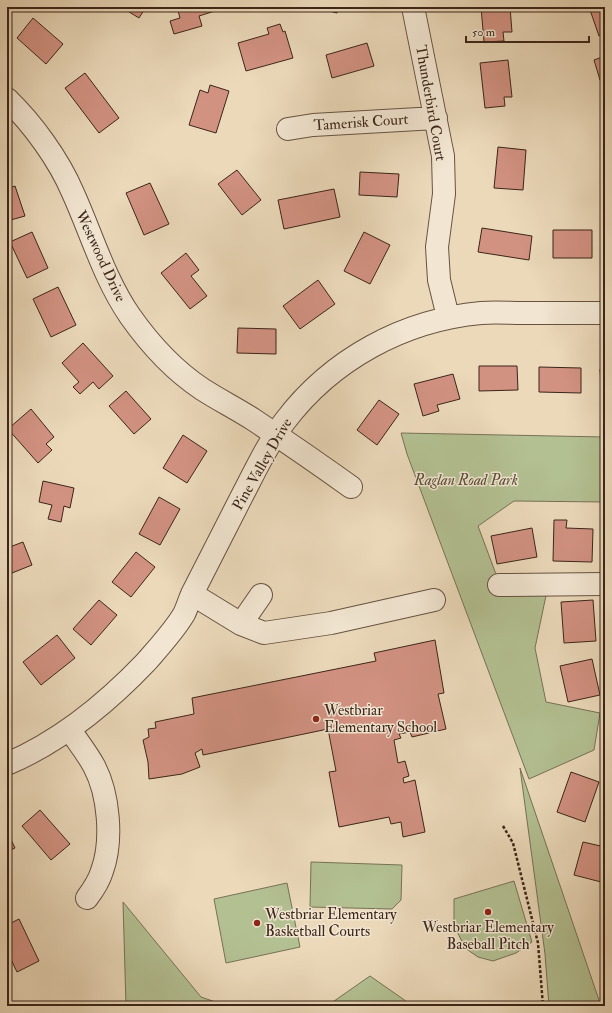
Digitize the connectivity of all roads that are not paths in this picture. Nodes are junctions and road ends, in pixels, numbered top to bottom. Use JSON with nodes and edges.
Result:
{"nodes":[{"id":1,"x":413,"y":7,"type":"edge"},
{"id":2,"x":7,"y":100,"type":"edge"},
{"id":3,"x":436,"y":118,"type":"junction"},
{"id":4,"x":288,"y":129,"type":"dead end"},
{"id":5,"x":605,"y":313,"type":"edge"},
{"id":6,"x":448,"y":317,"type":"junction"},
{"id":7,"x":276,"y":434,"type":"junction"},
{"id":8,"x":351,"y":487,"type":"dead end"},
{"id":9,"x":605,"y":584,"type":"edge"},
{"id":10,"x":499,"y":586,"type":"dead end"},
{"id":11,"x":192,"y":594,"type":"junction"},
{"id":12,"x":261,"y":595,"type":"dead end"},
{"id":13,"x":434,"y":600,"type":"dead end"},
{"id":14,"x":241,"y":624,"type":"junction"},
{"id":15,"x":70,"y":730,"type":"junction"},
{"id":16,"x":7,"y":764,"type":"edge"},
{"id":17,"x":87,"y":898,"type":"dead end"}],
"edges":[{"from":1,"to":3,"type":"street","name":"Thunderbird Court"},
{"from":2,"to":7,"type":"street","name":"Westwood Drive"},
{"from":3,"to":4,"type":"street","name":"Tamerisk Court"},
{"from":3,"to":6,"type":"street","name":"Thunderbird Court"},
{"from":5,"to":6,"type":"street","name":"Pine Valley Drive"},
{"from":6,"to":7,"type":"street","name":"Pine Valley Drive"},
{"from":7,"to":8,"type":"street","name":"Westwood Drive"},
{"from":7,"to":11,"type":"street","name":"Pine Valley Drive"},
{"from":9,"to":10,"type":"street"},
{"from":11,"to":14,"type":"street"},
{"from":11,"to":15,"type":"street","name":"Pine Valley Drive"},
{"from":12,"to":14,"type":"street"},
{"from":13,"to":14,"type":"street"},
{"from":15,"to":16,"type":"street","name":"Pine Valley Drive"},
{"from":15,"to":17,"type":"street"}]}
